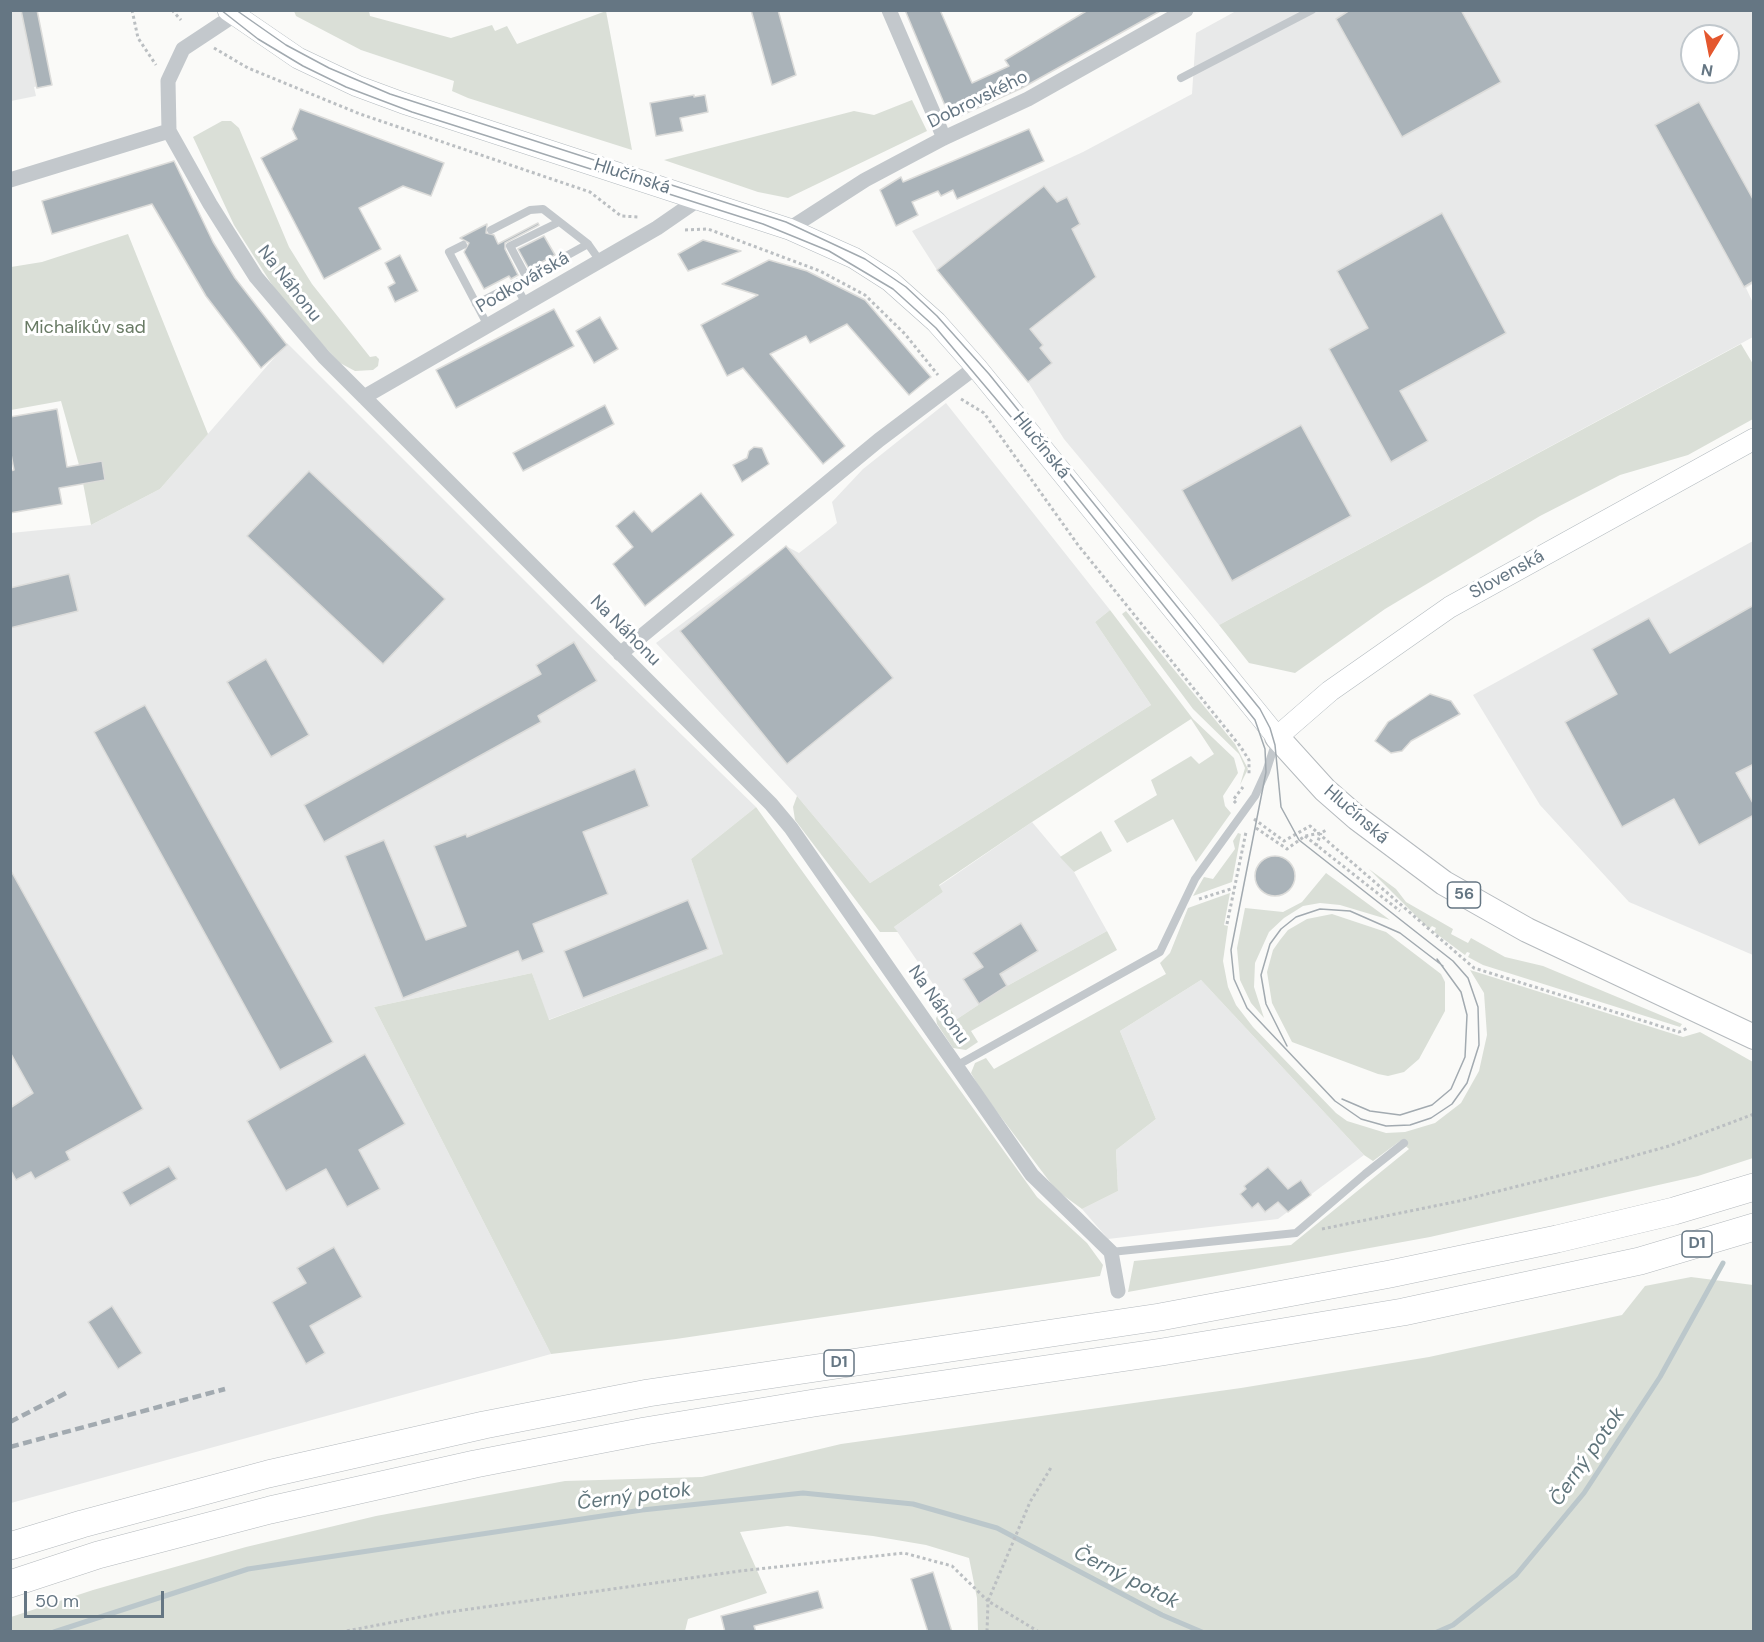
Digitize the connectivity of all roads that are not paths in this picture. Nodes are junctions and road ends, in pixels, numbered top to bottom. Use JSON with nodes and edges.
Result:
{"nodes":[{"id":1,"x":889,"y":10,"type":"edge"},
{"id":2,"x":1186,"y":10,"type":"edge"},
{"id":3,"x":1312,"y":10,"type":"edge"},
{"id":4,"x":235,"y":12,"type":"edge"},
{"id":5,"x":1182,"y":78,"type":"dead end"},
{"id":6,"x":169,"y":131,"type":"junction"},
{"id":7,"x":944,"y":138,"type":"junction"},
{"id":8,"x":10,"y":180,"type":"edge"},
{"id":9,"x":699,"y":199,"type":"junction"},
{"id":10,"x":559,"y":222,"type":"junction"},
{"id":11,"x":789,"y":229,"type":"junction"},
{"id":12,"x":491,"y":230,"type":"dead end"},
{"id":13,"x":588,"y":244,"type":"junction"},
{"id":14,"x":463,"y":245,"type":"dead end"},
{"id":15,"x":600,"y":261,"type":"junction"},
{"id":16,"x":527,"y":278,"type":"junction"},
{"id":17,"x":515,"y":284,"type":"junction"},
{"id":18,"x":476,"y":304,"type":"junction"},
{"id":19,"x":526,"y":304,"type":"junction"},
{"id":20,"x":488,"y":326,"type":"junction"},
{"id":21,"x":976,"y":367,"type":"junction"},
{"id":22,"x":364,"y":397,"type":"junction"},
{"id":23,"x":1754,"y":439,"type":"edge"},
{"id":24,"x":620,"y":654,"type":"junction"},
{"id":25,"x":1277,"y":737,"type":"junction"},
{"id":26,"x":1746,"y":1033,"type":"edge"},
{"id":27,"x":957,"y":1066,"type":"junction"},
{"id":28,"x":1404,"y":1143,"type":"dead end"},
{"id":29,"x":1754,"y":1187,"type":"edge"},
{"id":30,"x":1754,"y":1227,"type":"edge"},
{"id":31,"x":1111,"y":1251,"type":"junction"},
{"id":32,"x":1118,"y":1291,"type":"dead end"},
{"id":33,"x":10,"y":1546,"type":"edge"},
{"id":34,"x":10,"y":1584,"type":"edge"}],
"edges":[{"from":1,"to":7,"type":"street"},
{"from":2,"to":7,"type":"street","name":"Dobrovského"},
{"from":3,"to":5,"type":"lane"},
{"from":4,"to":6,"type":"street","name":"Na Náhonu"},
{"from":4,"to":9,"type":"street","name":"Hlučínská"},
{"from":6,"to":8,"type":"street"},
{"from":6,"to":22,"type":"street","name":"Na Náhonu"},
{"from":7,"to":11,"type":"street","name":"Dobrovského"},
{"from":9,"to":11,"type":"street","name":"Hlučínská"},
{"from":9,"to":15,"type":"street","name":"Podkovářská"},
{"from":10,"to":12,"type":"lane"},
{"from":10,"to":13,"type":"lane"},
{"from":10,"to":16,"type":"lane"},
{"from":11,"to":21,"type":"street","name":"Hlučínská"},
{"from":13,"to":15,"type":"lane"},
{"from":13,"to":16,"type":"lane"},
{"from":14,"to":18,"type":"lane"},
{"from":15,"to":19,"type":"street","name":"Podkovářská"},
{"from":16,"to":17,"type":"lane"},
{"from":17,"to":18,"type":"lane"},
{"from":17,"to":19,"type":"lane"},
{"from":18,"to":20,"type":"lane"},
{"from":19,"to":20,"type":"street","name":"Podkovářská"},
{"from":20,"to":22,"type":"street","name":"Podkovářská"},
{"from":21,"to":24,"type":"street"},
{"from":21,"to":25,"type":"street","name":"Hlučínská"},
{"from":22,"to":24,"type":"street","name":"Na Náhonu"},
{"from":23,"to":25,"type":"street","name":"Slovenská"},
{"from":24,"to":27,"type":"street","name":"Na Náhonu"},
{"from":25,"to":26,"type":"main road","name":"Hlučínská","number":"56"},
{"from":25,"to":27,"type":"lane"},
{"from":27,"to":31,"type":"street","name":"Na Náhonu"},
{"from":28,"to":31,"type":"lane"},
{"from":29,"to":33,"type":"highway","number":"D1"},
{"from":30,"to":34,"type":"highway","number":"D1"},
{"from":31,"to":32,"type":"street"}]}
